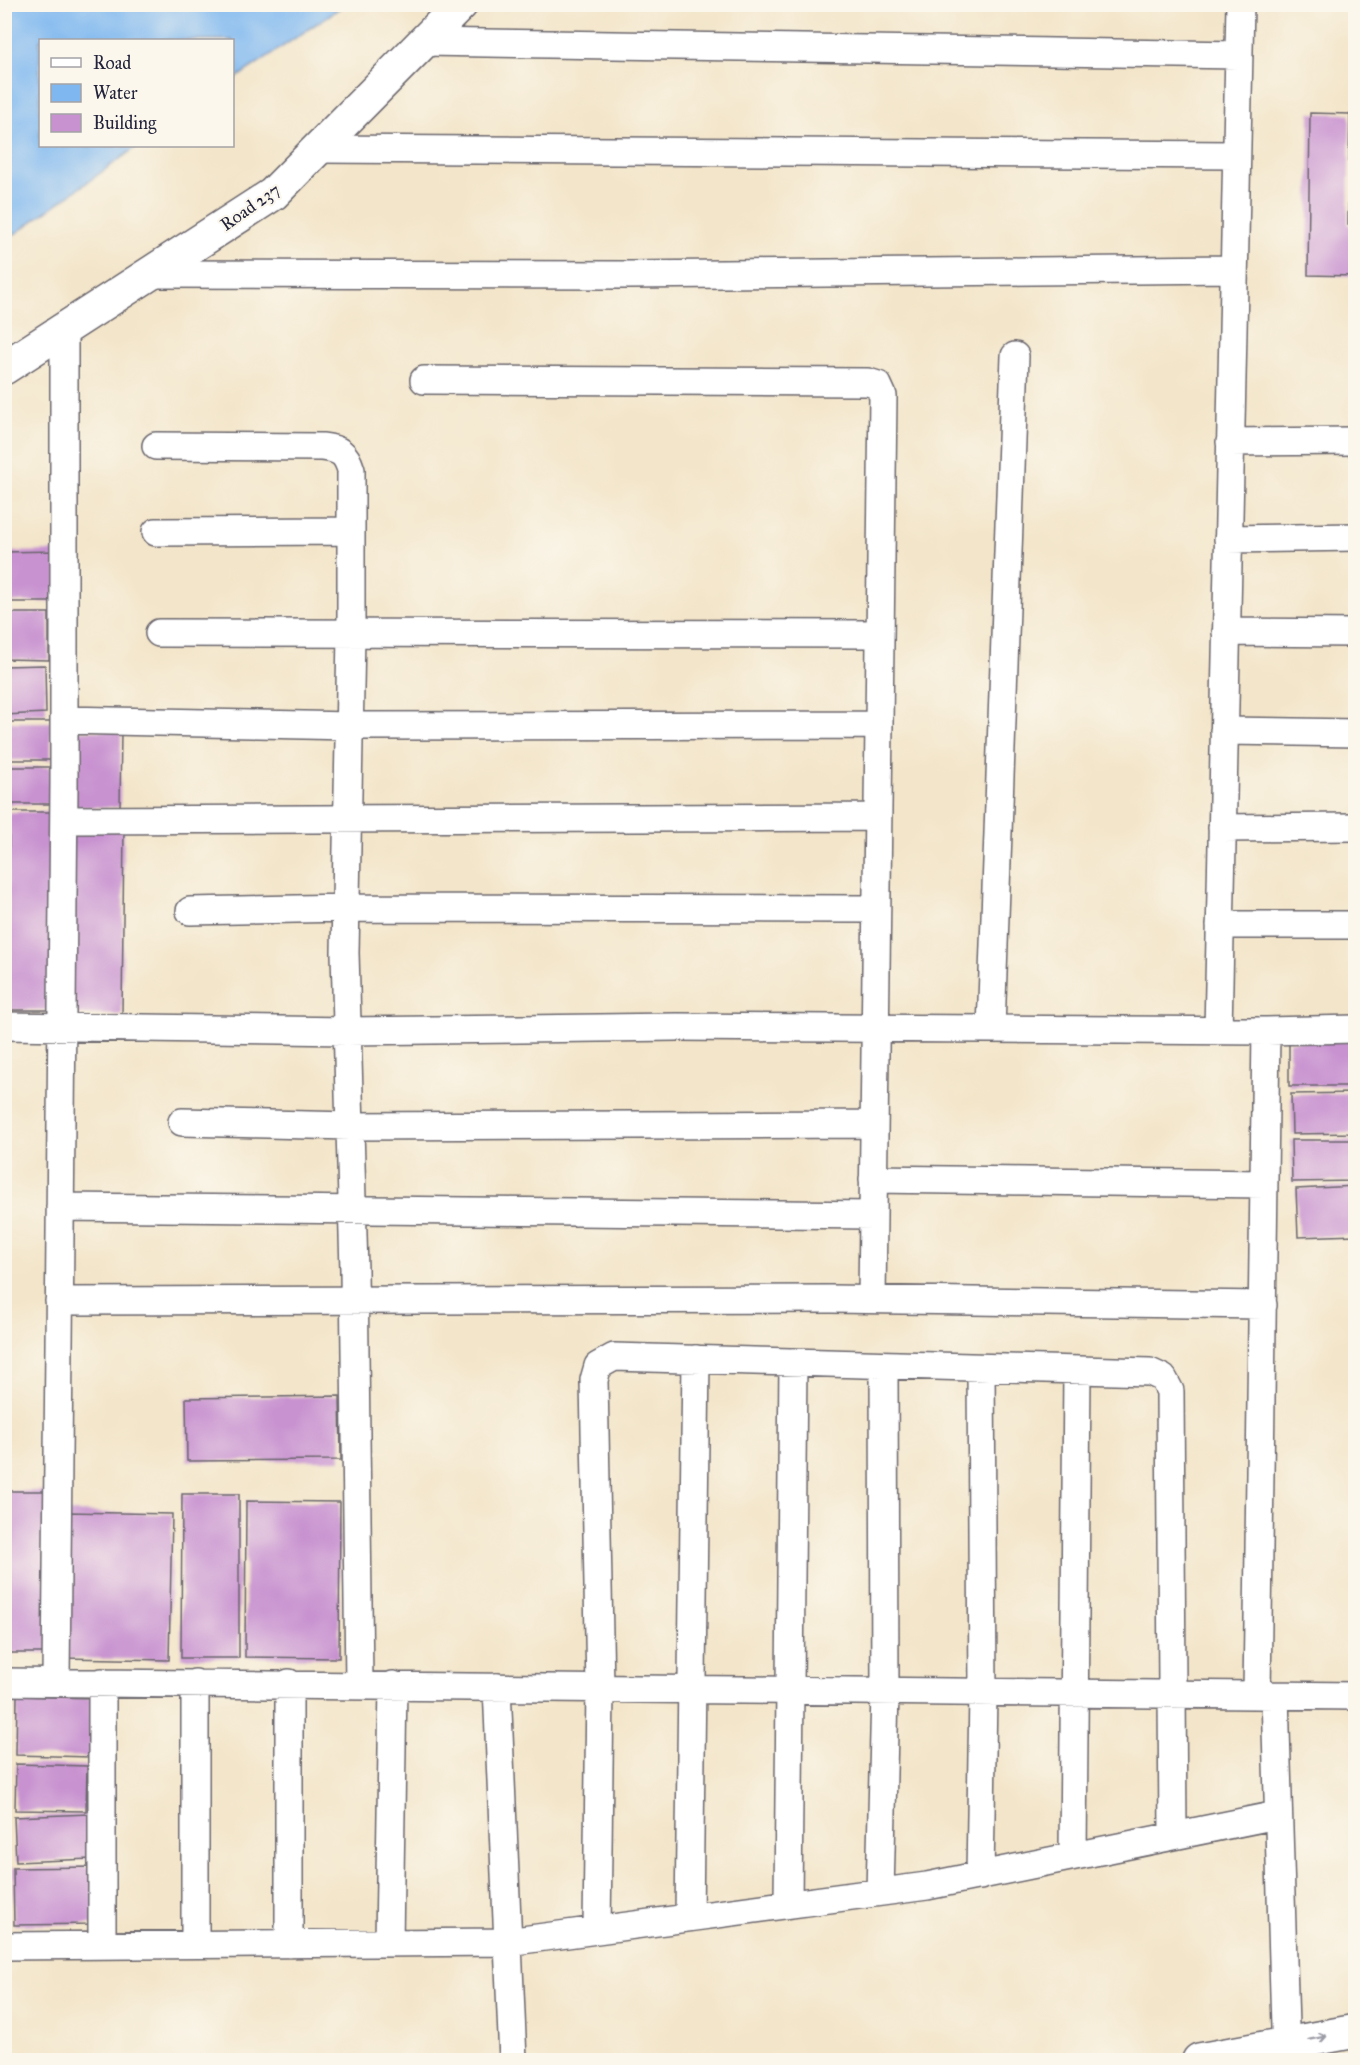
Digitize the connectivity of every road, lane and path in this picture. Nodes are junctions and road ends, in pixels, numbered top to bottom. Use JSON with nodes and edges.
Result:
{"nodes":[{"id":1,"x":461,"y":4,"type":"edge"},
{"id":2,"x":1240,"y":4,"type":"edge"},
{"id":3,"x":424,"y":42,"type":"junction"},
{"id":4,"x":1238,"y":56,"type":"junction"},
{"id":5,"x":318,"y":149,"type":"junction"},
{"id":6,"x":1235,"y":155,"type":"junction"},
{"id":7,"x":1233,"y":269,"type":"junction"},
{"id":8,"x":150,"y":274,"type":"junction"},
{"id":9,"x":64,"y":329,"type":"junction"},
{"id":10,"x":1015,"y":356,"type":"dead end"},
{"id":11,"x":4,"y":368,"type":"edge"},
{"id":12,"x":424,"y":380,"type":"dead end"},
{"id":13,"x":1356,"y":441,"type":"edge"},
{"id":14,"x":1230,"y":442,"type":"junction"},
{"id":15,"x":156,"y":446,"type":"dead end"},
{"id":16,"x":351,"y":531,"type":"junction"},
{"id":17,"x":156,"y":532,"type":"dead end"},
{"id":18,"x":1356,"y":537,"type":"edge"},
{"id":19,"x":1228,"y":539,"type":"junction"},
{"id":20,"x":1226,"y":632,"type":"junction"},
{"id":21,"x":159,"y":633,"type":"dead end"},
{"id":22,"x":1356,"y":633,"type":"edge"},
{"id":23,"x":351,"y":634,"type":"junction"},
{"id":24,"x":880,"y":634,"type":"junction"},
{"id":25,"x":64,"y":720,"type":"junction"},
{"id":26,"x":879,"y":725,"type":"junction"},
{"id":27,"x":349,"y":726,"type":"junction"},
{"id":28,"x":1224,"y":731,"type":"junction"},
{"id":29,"x":1356,"y":733,"type":"edge"},
{"id":30,"x":877,"y":817,"type":"junction"},
{"id":31,"x":64,"y":820,"type":"junction"},
{"id":32,"x":347,"y":821,"type":"junction"},
{"id":33,"x":1356,"y":827,"type":"edge"},
{"id":34,"x":1222,"y":828,"type":"junction"},
{"id":35,"x":346,"y":908,"type":"junction"},
{"id":36,"x":876,"y":909,"type":"junction"},
{"id":37,"x":190,"y":911,"type":"dead end"},
{"id":38,"x":1356,"y":925,"type":"edge"},
{"id":39,"x":1220,"y":926,"type":"junction"},
{"id":40,"x":4,"y":1026,"type":"edge"},
{"id":41,"x":61,"y":1027,"type":"junction"},
{"id":42,"x":874,"y":1028,"type":"junction"},
{"id":43,"x":991,"y":1029,"type":"junction"},
{"id":44,"x":1356,"y":1029,"type":"edge"},
{"id":45,"x":347,"y":1031,"type":"junction"},
{"id":46,"x":1218,"y":1031,"type":"junction"},
{"id":47,"x":1266,"y":1031,"type":"junction"},
{"id":48,"x":182,"y":1122,"type":"dead end"},
{"id":49,"x":873,"y":1124,"type":"junction"},
{"id":50,"x":350,"y":1126,"type":"junction"},
{"id":51,"x":873,"y":1179,"type":"junction"},
{"id":52,"x":1264,"y":1184,"type":"junction"},
{"id":53,"x":60,"y":1207,"type":"junction"},
{"id":54,"x":352,"y":1210,"type":"junction"},
{"id":55,"x":872,"y":1215,"type":"junction"},
{"id":56,"x":872,"y":1299,"type":"junction"},
{"id":57,"x":354,"y":1300,"type":"junction"},
{"id":58,"x":59,"y":1301,"type":"junction"},
{"id":59,"x":1263,"y":1305,"type":"junction"},
{"id":60,"x":696,"y":1359,"type":"junction"},
{"id":61,"x":793,"y":1362,"type":"junction"},
{"id":62,"x":884,"y":1365,"type":"junction"},
{"id":63,"x":981,"y":1368,"type":"junction"},
{"id":64,"x":1077,"y":1371,"type":"junction"},
{"id":65,"x":4,"y":1682,"type":"edge"},
{"id":66,"x":56,"y":1682,"type":"junction"},
{"id":67,"x":102,"y":1682,"type":"junction"},
{"id":68,"x":195,"y":1683,"type":"junction"},
{"id":69,"x":290,"y":1683,"type":"junction"},
{"id":70,"x":359,"y":1684,"type":"junction"},
{"id":71,"x":393,"y":1685,"type":"junction"},
{"id":72,"x":497,"y":1687,"type":"junction"},
{"id":73,"x":600,"y":1688,"type":"junction"},
{"id":74,"x":691,"y":1690,"type":"junction"},
{"id":75,"x":788,"y":1692,"type":"junction"},
{"id":76,"x":885,"y":1693,"type":"junction"},
{"id":77,"x":983,"y":1694,"type":"junction"},
{"id":78,"x":1076,"y":1695,"type":"junction"},
{"id":79,"x":1174,"y":1695,"type":"junction"},
{"id":80,"x":1266,"y":1696,"type":"junction"},
{"id":81,"x":1356,"y":1696,"type":"edge"},
{"id":82,"x":1277,"y":1815,"type":"junction"},
{"id":83,"x":1173,"y":1836,"type":"junction"},
{"id":84,"x":1074,"y":1856,"type":"junction"},
{"id":85,"x":980,"y":1876,"type":"junction"},
{"id":86,"x":880,"y":1893,"type":"junction"},
{"id":87,"x":788,"y":1904,"type":"junction"},
{"id":88,"x":689,"y":1917,"type":"junction"},
{"id":89,"x":597,"y":1929,"type":"junction"},
{"id":90,"x":389,"y":1942,"type":"junction"},
{"id":91,"x":507,"y":1942,"type":"junction"},
{"id":92,"x":195,"y":1944,"type":"junction"},
{"id":93,"x":289,"y":1944,"type":"junction"},
{"id":94,"x":102,"y":1945,"type":"junction"},
{"id":95,"x":4,"y":1946,"type":"edge"},
{"id":96,"x":1356,"y":2031,"type":"edge"},
{"id":97,"x":1285,"y":2053,"type":"edge"},
{"id":98,"x":513,"y":2061,"type":"edge"},
{"id":99,"x":1199,"y":2061,"type":"edge"}],
"edges":[{"from":1,"to":3,"type":"street","name":"Road 237"},
{"from":2,"to":4,"type":"street"},
{"from":3,"to":4,"type":"street"},
{"from":3,"to":5,"type":"street","name":"Road 237"},
{"from":4,"to":6,"type":"street"},
{"from":5,"to":6,"type":"street"},
{"from":5,"to":8,"type":"street","name":"Road 237"},
{"from":6,"to":7,"type":"street"},
{"from":7,"to":8,"type":"street"},
{"from":7,"to":14,"type":"street"},
{"from":8,"to":9,"type":"street","name":"Road 237"},
{"from":9,"to":11,"type":"street","name":"Road 237"},
{"from":9,"to":25,"type":"street"},
{"from":10,"to":43,"type":"street"},
{"from":12,"to":24,"type":"street"},
{"from":13,"to":14,"type":"street"},
{"from":14,"to":19,"type":"street"},
{"from":15,"to":16,"type":"street"},
{"from":16,"to":17,"type":"street"},
{"from":16,"to":23,"type":"street"},
{"from":18,"to":19,"type":"street"},
{"from":19,"to":20,"type":"street"},
{"from":20,"to":22,"type":"street"},
{"from":20,"to":28,"type":"street"},
{"from":21,"to":23,"type":"street"},
{"from":23,"to":24,"type":"street"},
{"from":23,"to":27,"type":"street"},
{"from":24,"to":26,"type":"street"},
{"from":25,"to":27,"type":"street"},
{"from":25,"to":31,"type":"street"},
{"from":26,"to":27,"type":"street"},
{"from":26,"to":30,"type":"street"},
{"from":27,"to":32,"type":"street"},
{"from":28,"to":29,"type":"street"},
{"from":28,"to":34,"type":"street"},
{"from":30,"to":32,"type":"street"},
{"from":30,"to":36,"type":"street"},
{"from":31,"to":32,"type":"street"},
{"from":31,"to":41,"type":"street"},
{"from":32,"to":35,"type":"street"},
{"from":33,"to":34,"type":"street"},
{"from":34,"to":39,"type":"street"},
{"from":35,"to":36,"type":"street"},
{"from":35,"to":37,"type":"street"},
{"from":35,"to":45,"type":"street"},
{"from":36,"to":42,"type":"street"},
{"from":38,"to":39,"type":"street"},
{"from":39,"to":46,"type":"street"},
{"from":40,"to":41,"type":"street"},
{"from":41,"to":45,"type":"street"},
{"from":41,"to":53,"type":"street"},
{"from":42,"to":43,"type":"street"},
{"from":42,"to":45,"type":"street"},
{"from":42,"to":49,"type":"street"},
{"from":43,"to":46,"type":"street"},
{"from":44,"to":47,"type":"street"},
{"from":45,"to":50,"type":"street"},
{"from":46,"to":47,"type":"street"},
{"from":47,"to":52,"type":"street"},
{"from":48,"to":50,"type":"street"},
{"from":49,"to":50,"type":"street"},
{"from":49,"to":51,"type":"street"},
{"from":50,"to":54,"type":"street"},
{"from":51,"to":52,"type":"street"},
{"from":51,"to":55,"type":"street"},
{"from":52,"to":59,"type":"street"},
{"from":53,"to":54,"type":"street"},
{"from":53,"to":58,"type":"street"},
{"from":54,"to":55,"type":"street"},
{"from":54,"to":57,"type":"street"},
{"from":55,"to":56,"type":"street"},
{"from":56,"to":57,"type":"street"},
{"from":56,"to":59,"type":"street"},
{"from":57,"to":58,"type":"street"},
{"from":57,"to":70,"type":"street"},
{"from":58,"to":66,"type":"street"},
{"from":59,"to":80,"type":"street"},
{"from":60,"to":61,"type":"street"},
{"from":60,"to":73,"type":"street"},
{"from":60,"to":74,"type":"street"},
{"from":61,"to":62,"type":"street"},
{"from":61,"to":75,"type":"street"},
{"from":62,"to":63,"type":"street"},
{"from":62,"to":76,"type":"street"},
{"from":63,"to":64,"type":"street"},
{"from":63,"to":77,"type":"street"},
{"from":64,"to":78,"type":"street"},
{"from":64,"to":79,"type":"street"},
{"from":65,"to":66,"type":"street"},
{"from":66,"to":67,"type":"street"},
{"from":67,"to":68,"type":"street"},
{"from":67,"to":94,"type":"street"},
{"from":68,"to":69,"type":"street"},
{"from":68,"to":92,"type":"street"},
{"from":69,"to":70,"type":"street"},
{"from":69,"to":93,"type":"street"},
{"from":70,"to":71,"type":"street"},
{"from":71,"to":72,"type":"street"},
{"from":71,"to":90,"type":"street"},
{"from":72,"to":73,"type":"street"},
{"from":72,"to":91,"type":"street"},
{"from":73,"to":74,"type":"street"},
{"from":73,"to":89,"type":"street"},
{"from":74,"to":75,"type":"street"},
{"from":74,"to":88,"type":"street"},
{"from":75,"to":76,"type":"street"},
{"from":75,"to":87,"type":"street"},
{"from":76,"to":77,"type":"street"},
{"from":76,"to":86,"type":"street"},
{"from":77,"to":78,"type":"street"},
{"from":77,"to":85,"type":"street"},
{"from":78,"to":79,"type":"street"},
{"from":78,"to":84,"type":"street"},
{"from":79,"to":80,"type":"street"},
{"from":79,"to":83,"type":"street"},
{"from":80,"to":81,"type":"street"},
{"from":80,"to":82,"type":"street"},
{"from":82,"to":83,"type":"street"},
{"from":82,"to":97,"type":"street"},
{"from":83,"to":84,"type":"street"},
{"from":84,"to":85,"type":"street"},
{"from":85,"to":86,"type":"street"},
{"from":86,"to":87,"type":"street"},
{"from":87,"to":88,"type":"street"},
{"from":88,"to":89,"type":"street"},
{"from":89,"to":91,"type":"street"},
{"from":90,"to":91,"type":"street"},
{"from":90,"to":93,"type":"street"},
{"from":91,"to":98,"type":"street"},
{"from":92,"to":93,"type":"street"},
{"from":92,"to":94,"type":"street"},
{"from":94,"to":95,"type":"street"},
{"from":97,"to":96,"type":"street","one_way":true},
{"from":97,"to":99,"type":"street"}]}
